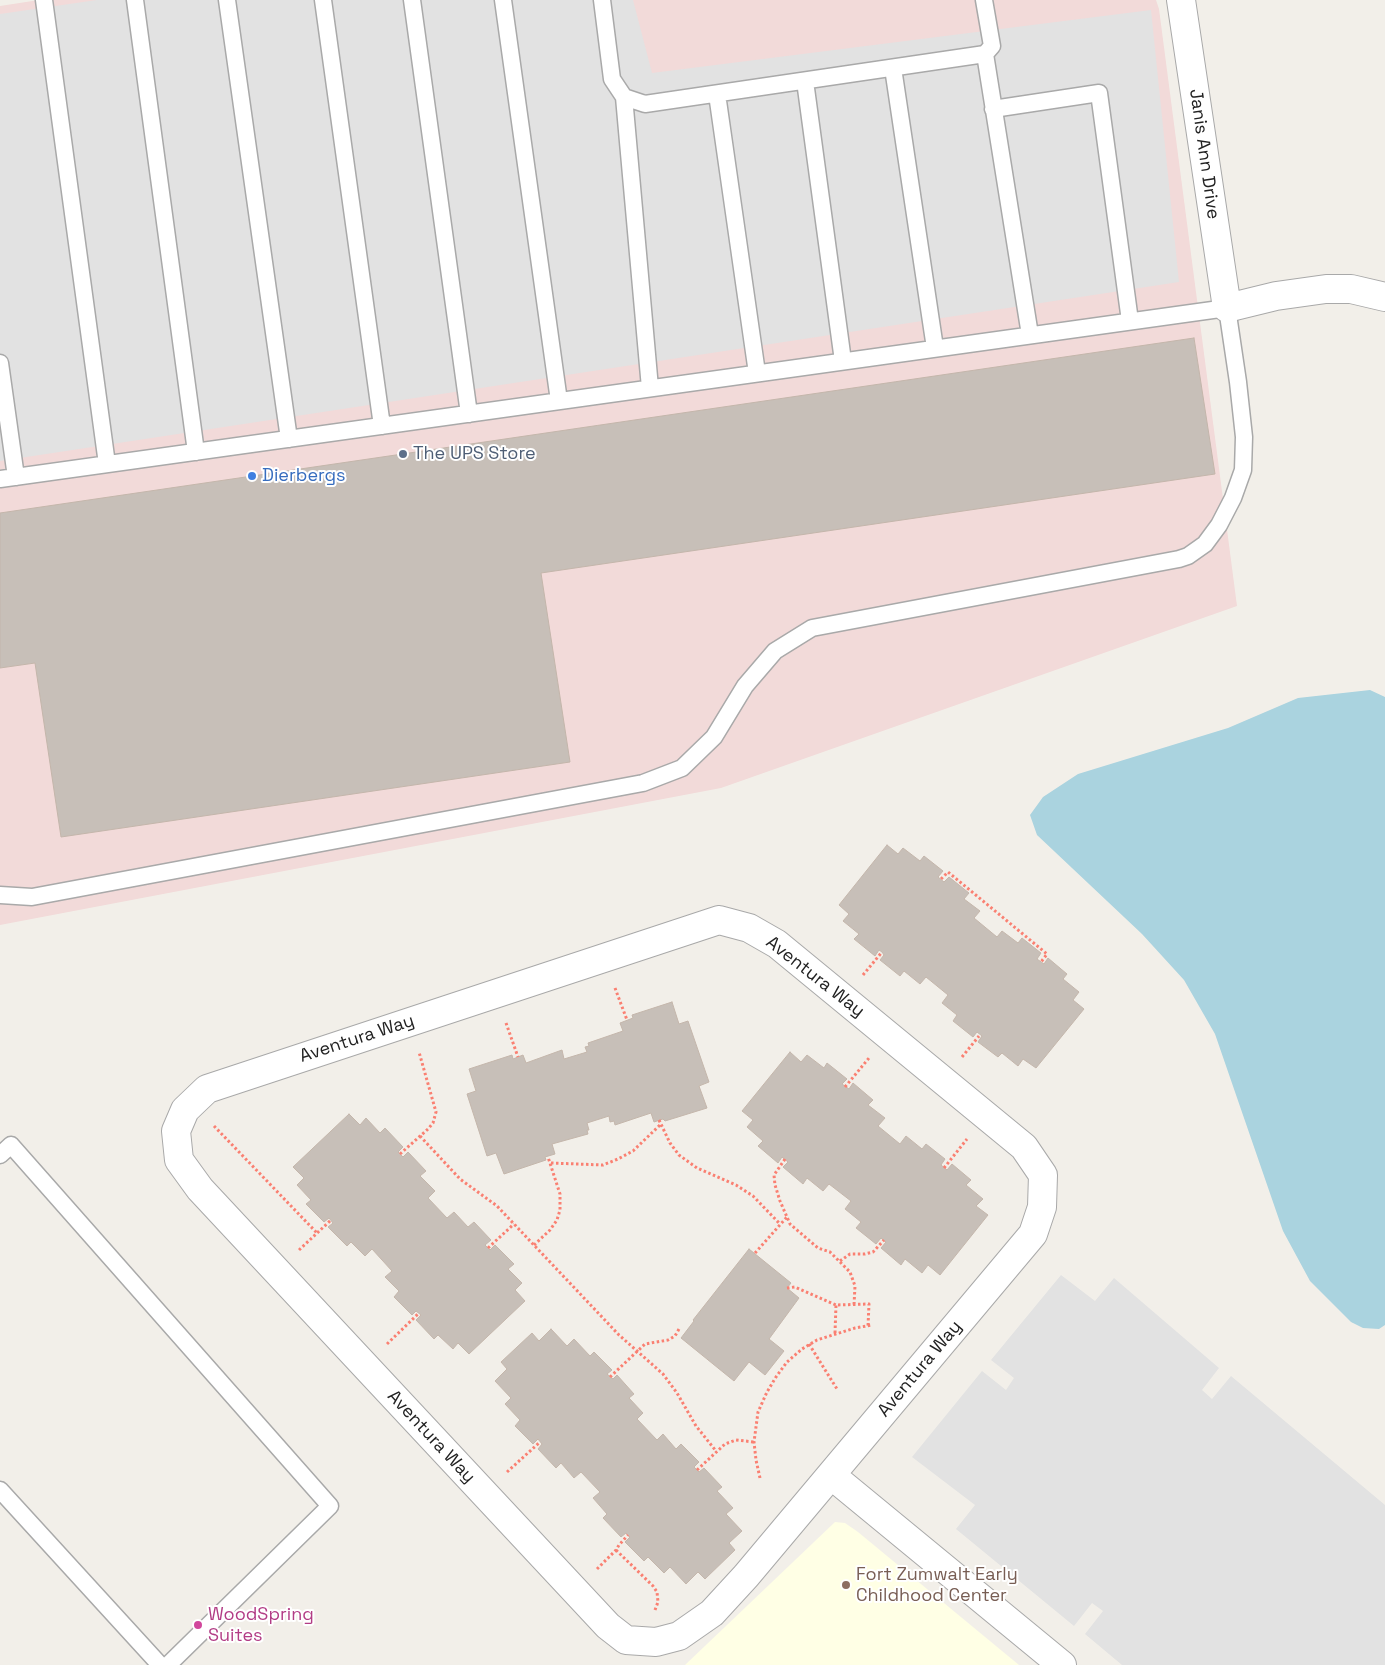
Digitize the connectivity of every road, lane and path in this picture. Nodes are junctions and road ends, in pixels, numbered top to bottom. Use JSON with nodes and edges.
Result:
{"nodes":[{"id":1,"x":44,"y":0,"type":"edge"},
{"id":2,"x":135,"y":0,"type":"edge"},
{"id":3,"x":227,"y":0,"type":"edge"},
{"id":4,"x":323,"y":0,"type":"edge"},
{"id":5,"x":412,"y":0,"type":"edge"},
{"id":6,"x":503,"y":0,"type":"edge"},
{"id":7,"x":602,"y":0,"type":"edge"},
{"id":8,"x":984,"y":0,"type":"edge"},
{"id":9,"x":1181,"y":0,"type":"edge"},
{"id":10,"x":984,"y":54,"type":"junction"},
{"id":11,"x":893,"y":68,"type":"junction"},
{"id":12,"x":805,"y":81,"type":"junction"},
{"id":13,"x":717,"y":94,"type":"junction"},
{"id":14,"x":624,"y":97,"type":"junction"},
{"id":15,"x":993,"y":109,"type":"junction"},
{"id":16,"x":1385,"y":297,"type":"edge"},
{"id":17,"x":1227,"y":308,"type":"junction"},
{"id":18,"x":1130,"y":321,"type":"junction"},
{"id":19,"x":1030,"y":335,"type":"junction"},
{"id":20,"x":935,"y":348,"type":"junction"},
{"id":21,"x":843,"y":361,"type":"junction"},
{"id":22,"x":0,"y":363,"type":"edge"},
{"id":23,"x":757,"y":373,"type":"junction"},
{"id":24,"x":650,"y":388,"type":"junction"},
{"id":25,"x":559,"y":401,"type":"junction"},
{"id":26,"x":469,"y":414,"type":"junction"},
{"id":27,"x":382,"y":426,"type":"junction"},
{"id":28,"x":289,"y":439,"type":"junction"},
{"id":29,"x":196,"y":452,"type":"junction"},
{"id":30,"x":107,"y":464,"type":"junction"},
{"id":31,"x":8,"y":478,"type":"edge"},
{"id":32,"x":941,"y":879,"type":"dead end"},
{"id":33,"x":0,"y":894,"type":"edge"},
{"id":34,"x":1041,"y":962,"type":"dead end"},
{"id":35,"x":409,"y":1022,"type":"junction"},
{"id":36,"x":192,"y":1103,"type":"junction"},
{"id":37,"x":659,"y":1120,"type":"dead end"},
{"id":38,"x":660,"y":1124,"type":"junction"},
{"id":39,"x":420,"y":1136,"type":"junction"},
{"id":40,"x":400,"y":1154,"type":"dead end"},
{"id":41,"x":0,"y":1155,"type":"edge"},
{"id":42,"x":548,"y":1157,"type":"dead end"},
{"id":43,"x":785,"y":1159,"type":"dead end"},
{"id":44,"x":551,"y":1163,"type":"junction"},
{"id":45,"x":787,"y":1216,"type":"junction"},
{"id":46,"x":331,"y":1220,"type":"dead end"},
{"id":47,"x":514,"y":1224,"type":"junction"},
{"id":48,"x":780,"y":1224,"type":"junction"},
{"id":49,"x":317,"y":1234,"type":"junction"},
{"id":50,"x":884,"y":1240,"type":"dead end"},
{"id":51,"x":534,"y":1245,"type":"junction"},
{"id":52,"x":488,"y":1248,"type":"dead end"},
{"id":53,"x":755,"y":1253,"type":"dead end"},
{"id":54,"x":840,"y":1261,"type":"junction"},
{"id":55,"x":276,"y":1271,"type":"junction"},
{"id":56,"x":787,"y":1288,"type":"dead end"},
{"id":57,"x":836,"y":1305,"type":"junction"},
{"id":58,"x":854,"y":1305,"type":"junction"},
{"id":59,"x":418,"y":1313,"type":"dead end"},
{"id":60,"x":680,"y":1329,"type":"dead end"},
{"id":61,"x":835,"y":1333,"type":"junction"},
{"id":62,"x":809,"y":1344,"type":"junction"},
{"id":63,"x":636,"y":1350,"type":"junction"},
{"id":64,"x":365,"y":1365,"type":"junction"},
{"id":65,"x":610,"y":1377,"type":"dead end"},
{"id":66,"x":837,"y":1389,"type":"dead end"},
{"id":67,"x":540,"y":1442,"type":"dead end"},
{"id":68,"x":754,"y":1442,"type":"junction"},
{"id":69,"x":716,"y":1452,"type":"junction"},
{"id":70,"x":697,"y":1470,"type":"dead end"},
{"id":71,"x":831,"y":1475,"type":"junction"},
{"id":72,"x":760,"y":1478,"type":"dead end"},
{"id":73,"x":0,"y":1490,"type":"edge"},
{"id":74,"x":484,"y":1493,"type":"junction"},
{"id":75,"x":628,"y":1535,"type":"dead end"},
{"id":76,"x":616,"y":1550,"type":"junction"},
{"id":77,"x":575,"y":1590,"type":"junction"},
{"id":78,"x":656,"y":1642,"type":"junction"},
{"id":79,"x":160,"y":1665,"type":"edge"},
{"id":80,"x":168,"y":1665,"type":"edge"},
{"id":81,"x":1062,"y":1665,"type":"edge"}],
"edges":[{"from":1,"to":30,"type":"lane"},
{"from":2,"to":29,"type":"lane"},
{"from":3,"to":28,"type":"lane"},
{"from":4,"to":27,"type":"lane"},
{"from":5,"to":26,"type":"lane"},
{"from":6,"to":25,"type":"lane"},
{"from":7,"to":14,"type":"lane"},
{"from":8,"to":10,"type":"lane"},
{"from":9,"to":17,"type":"street","name":"Janis Ann Drive"},
{"from":10,"to":11,"type":"lane"},
{"from":10,"to":15,"type":"lane"},
{"from":11,"to":12,"type":"lane"},
{"from":11,"to":20,"type":"lane"},
{"from":12,"to":13,"type":"lane"},
{"from":12,"to":21,"type":"lane"},
{"from":13,"to":14,"type":"lane"},
{"from":13,"to":23,"type":"lane"},
{"from":14,"to":24,"type":"lane"},
{"from":15,"to":18,"type":"lane"},
{"from":15,"to":19,"type":"lane"},
{"from":16,"to":17,"type":"street"},
{"from":17,"to":18,"type":"lane"},
{"from":17,"to":33,"type":"lane"},
{"from":18,"to":19,"type":"lane"},
{"from":19,"to":20,"type":"lane"},
{"from":20,"to":21,"type":"lane"},
{"from":21,"to":23,"type":"lane"},
{"from":22,"to":31,"type":"lane"},
{"from":23,"to":24,"type":"lane"},
{"from":24,"to":25,"type":"lane"},
{"from":25,"to":26,"type":"lane"},
{"from":26,"to":27,"type":"lane"},
{"from":27,"to":28,"type":"lane"},
{"from":28,"to":29,"type":"lane"},
{"from":29,"to":30,"type":"lane"},
{"from":30,"to":31,"type":"lane"},
{"from":32,"to":34,"type":"path"},
{"from":35,"to":36,"type":"street","name":"Aventura Way"},
{"from":35,"to":39,"type":"path"},
{"from":35,"to":71,"type":"street","name":"Aventura Way"},
{"from":36,"to":49,"type":"path"},
{"from":36,"to":55,"type":"street","name":"Aventura Way"},
{"from":37,"to":38,"type":"path"},
{"from":38,"to":44,"type":"path"},
{"from":38,"to":48,"type":"path"},
{"from":39,"to":40,"type":"path"},
{"from":39,"to":47,"type":"path"},
{"from":41,"to":80,"type":"lane"},
{"from":42,"to":44,"type":"path"},
{"from":43,"to":45,"type":"path"},
{"from":44,"to":51,"type":"path"},
{"from":45,"to":48,"type":"path"},
{"from":45,"to":54,"type":"path"},
{"from":46,"to":49,"type":"path"},
{"from":47,"to":51,"type":"path"},
{"from":47,"to":52,"type":"path"},
{"from":48,"to":53,"type":"path"},
{"from":49,"to":55,"type":"path"},
{"from":50,"to":54,"type":"path"},
{"from":51,"to":63,"type":"path"},
{"from":54,"to":58,"type":"path"},
{"from":55,"to":64,"type":"street","name":"Aventura Way"},
{"from":56,"to":57,"type":"path"},
{"from":57,"to":58,"type":"path"},
{"from":57,"to":61,"type":"path"},
{"from":58,"to":61,"type":"path"},
{"from":59,"to":64,"type":"path"},
{"from":60,"to":63,"type":"path"},
{"from":61,"to":62,"type":"path"},
{"from":62,"to":66,"type":"path"},
{"from":62,"to":68,"type":"path"},
{"from":63,"to":65,"type":"path"},
{"from":63,"to":69,"type":"path"},
{"from":64,"to":74,"type":"street","name":"Aventura Way"},
{"from":67,"to":74,"type":"path"},
{"from":68,"to":69,"type":"path"},
{"from":68,"to":72,"type":"path"},
{"from":69,"to":70,"type":"path"},
{"from":71,"to":78,"type":"street","name":"Aventura Way"},
{"from":71,"to":81,"type":"street"},
{"from":73,"to":79,"type":"lane"},
{"from":74,"to":77,"type":"street","name":"Aventura Way"},
{"from":75,"to":76,"type":"path"},
{"from":76,"to":77,"type":"path"},
{"from":76,"to":78,"type":"path"},
{"from":77,"to":78,"type":"street","name":"Aventura Way"}]}
